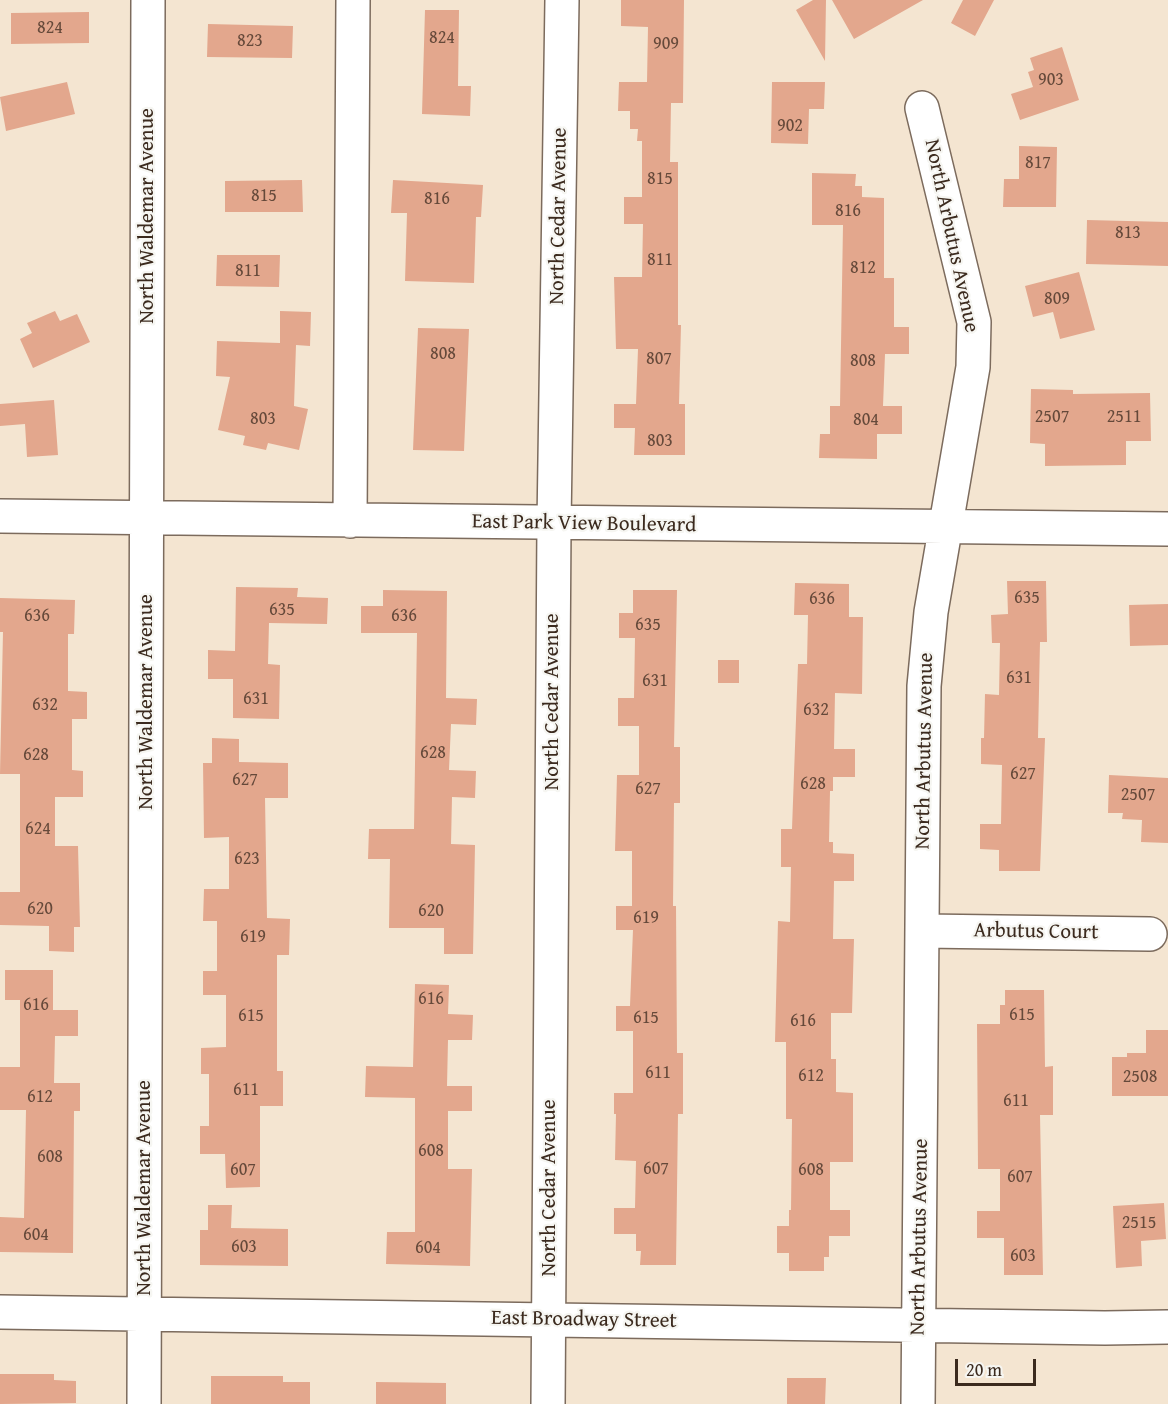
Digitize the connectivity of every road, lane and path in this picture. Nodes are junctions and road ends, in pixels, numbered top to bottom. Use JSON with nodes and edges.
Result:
{"nodes":[{"id":1,"x":148,"y":0,"type":"edge"},
{"id":2,"x":352,"y":0,"type":"edge"},
{"id":3,"x":562,"y":0,"type":"edge"},
{"id":4,"x":922,"y":108,"type":"dead end"},
{"id":5,"x":0,"y":516,"type":"edge"},
{"id":6,"x":148,"y":518,"type":"junction"},
{"id":7,"x":350,"y":521,"type":"junction"},
{"id":8,"x":554,"y":524,"type":"junction"},
{"id":9,"x":947,"y":527,"type":"junction"},
{"id":10,"x":1168,"y":530,"type":"edge"},
{"id":11,"x":922,"y":931,"type":"junction"},
{"id":12,"x":1150,"y":934,"type":"dead end"},
{"id":13,"x":0,"y":1312,"type":"edge"},
{"id":14,"x":145,"y":1314,"type":"junction"},
{"id":15,"x":549,"y":1319,"type":"junction"},
{"id":16,"x":919,"y":1325,"type":"junction"},
{"id":17,"x":1168,"y":1326,"type":"edge"},
{"id":18,"x":144,"y":1404,"type":"edge"},
{"id":19,"x":548,"y":1404,"type":"edge"},
{"id":20,"x":918,"y":1404,"type":"edge"}],
"edges":[{"from":1,"to":6,"type":"street","name":"North Waldemar Avenue"},
{"from":2,"to":7,"type":"street"},
{"from":3,"to":8,"type":"street","name":"North Cedar Avenue"},
{"from":4,"to":9,"type":"street","name":"North Arbutus Avenue"},
{"from":5,"to":6,"type":"street","name":"East Park View Boulevard"},
{"from":6,"to":7,"type":"street","name":"East Park View Boulevard"},
{"from":6,"to":14,"type":"street","name":"North Waldemar Avenue"},
{"from":7,"to":8,"type":"street","name":"East Park View Boulevard"},
{"from":8,"to":9,"type":"street","name":"East Park View Boulevard"},
{"from":8,"to":15,"type":"street","name":"North Cedar Avenue"},
{"from":9,"to":10,"type":"street","name":"East Park View Boulevard"},
{"from":9,"to":11,"type":"street","name":"North Arbutus Avenue"},
{"from":11,"to":12,"type":"street","name":"Arbutus Court"},
{"from":11,"to":16,"type":"street","name":"North Arbutus Avenue"},
{"from":13,"to":14,"type":"street","name":"East Broadway Street"},
{"from":14,"to":15,"type":"street","name":"East Broadway Street"},
{"from":14,"to":18,"type":"street","name":"North Waldemar Avenue"},
{"from":15,"to":16,"type":"street","name":"East Broadway Street"},
{"from":15,"to":19,"type":"street","name":"North Cedar Avenue"},
{"from":16,"to":17,"type":"street","name":"East Broadway Street"},
{"from":16,"to":20,"type":"street","name":"North Arbutus Avenue"}]}
